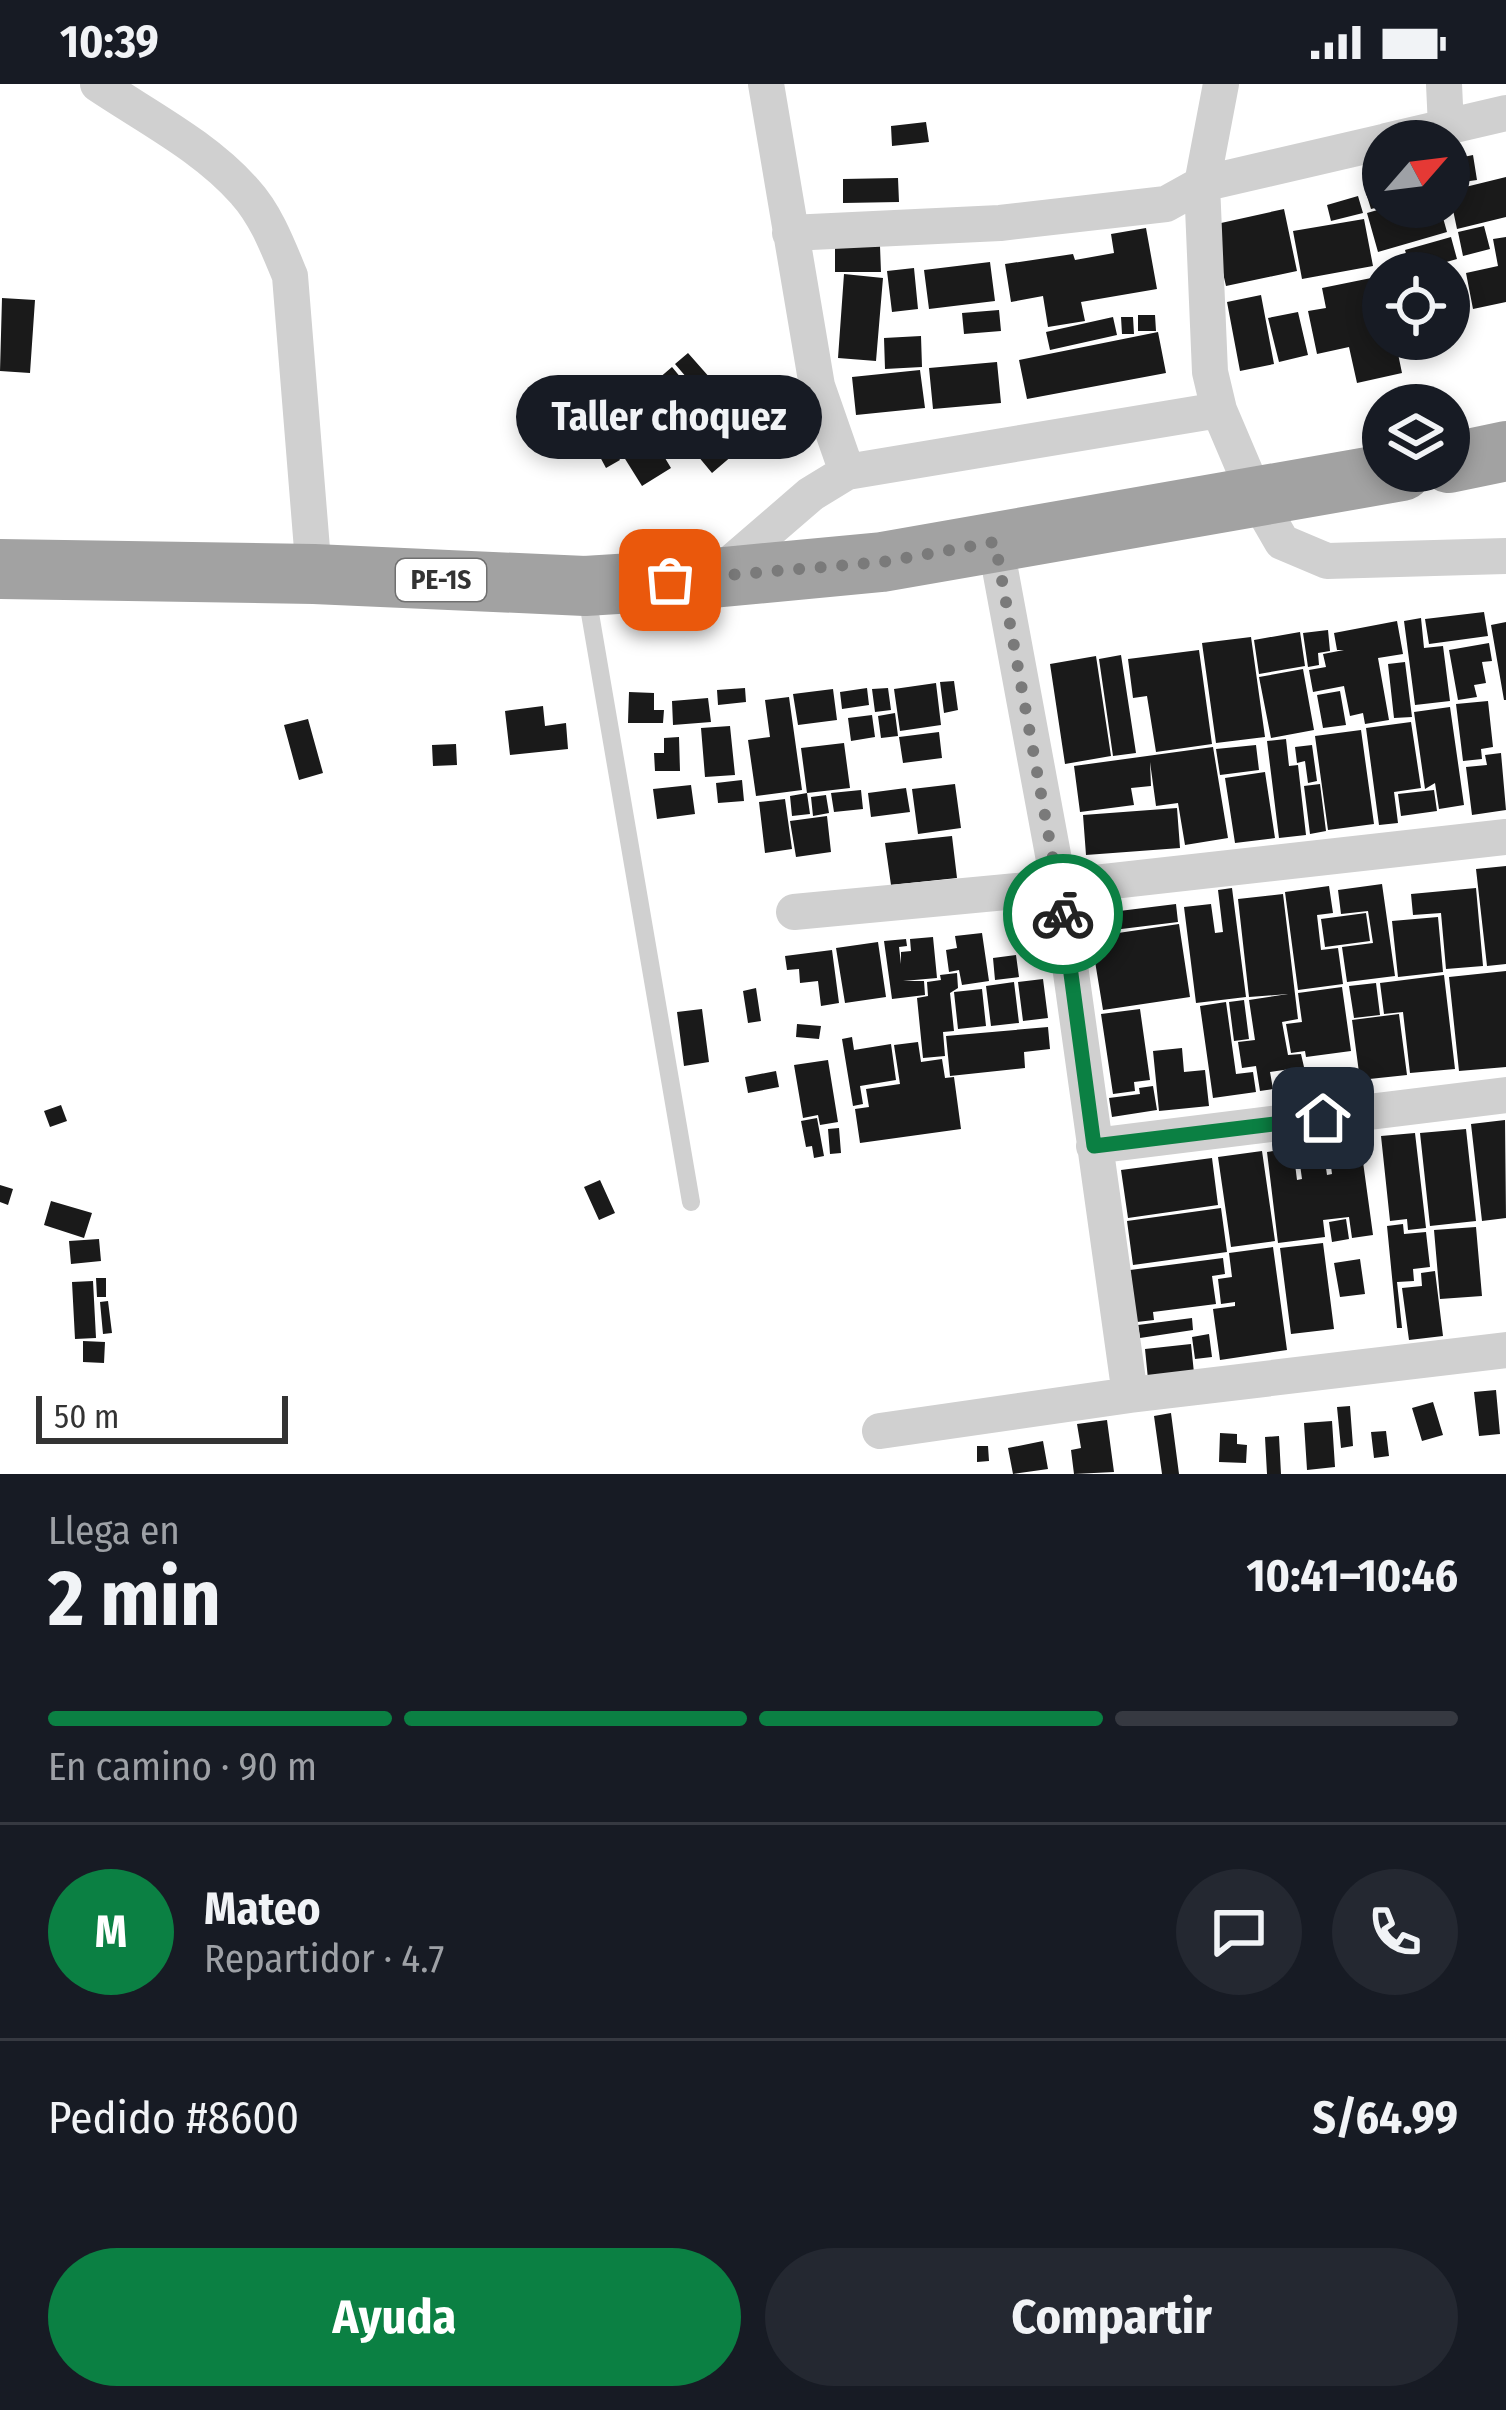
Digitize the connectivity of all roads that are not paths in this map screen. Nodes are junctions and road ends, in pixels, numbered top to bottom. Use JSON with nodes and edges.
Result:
{"nodes":[{"id":1,"x":98,"y":84,"type":"edge"},
{"id":2,"x":766,"y":84,"type":"edge"},
{"id":3,"x":1221,"y":84,"type":"edge"},
{"id":4,"x":1444,"y":84,"type":"edge"},
{"id":5,"x":1506,"y":113,"type":"edge"},
{"id":6,"x":1446,"y":120,"type":"edge"},
{"id":7,"x":1470,"y":121,"type":"edge"},
{"id":8,"x":1362,"y":146,"type":"edge"},
{"id":9,"x":1202,"y":184,"type":"junction"},
{"id":10,"x":790,"y":233,"type":"junction"},
{"id":11,"x":1219,"y":410,"type":"junction"},
{"id":12,"x":1506,"y":451,"type":"edge"},
{"id":13,"x":1470,"y":459,"type":"edge"},
{"id":14,"x":847,"y":472,"type":"junction"},
{"id":15,"x":1362,"y":478,"type":"edge"},
{"id":16,"x":1256,"y":497,"type":"junction"},
{"id":17,"x":995,"y":542,"type":"junction"},
{"id":18,"x":1506,"y":556,"type":"edge"},
{"id":19,"x":0,"y":569,"type":"edge"},
{"id":20,"x":314,"y":574,"type":"junction"},
{"id":21,"x":713,"y":578,"type":"junction"},
{"id":22,"x":584,"y":586,"type":"junction"},
{"id":23,"x":1506,"y":837,"type":"edge"},
{"id":24,"x":1059,"y":887,"type":"junction"},
{"id":25,"x":794,"y":912,"type":"dead end"},
{"id":26,"x":1506,"y":1095,"type":"edge"},
{"id":27,"x":1094,"y":1146,"type":"junction"},
{"id":28,"x":691,"y":1202,"type":"dead end"},
{"id":29,"x":1506,"y":1350,"type":"edge"},
{"id":30,"x":1130,"y":1395,"type":"junction"},
{"id":31,"x":880,"y":1431,"type":"dead end"}],
"edges":[{"from":1,"to":20,"type":"street"},
{"from":2,"to":10,"type":"street"},
{"from":3,"to":9,"type":"street"},
{"from":4,"to":6,"type":"street"},
{"from":5,"to":7,"type":"street"},
{"from":8,"to":9,"type":"street"},
{"from":9,"to":10,"type":"street"},
{"from":9,"to":11,"type":"street"},
{"from":10,"to":14,"type":"street"},
{"from":11,"to":14,"type":"street"},
{"from":11,"to":16,"type":"street"},
{"from":12,"to":13,"type":"highway"},
{"from":14,"to":21,"type":"street"},
{"from":15,"to":16,"type":"highway","number":"PE-1S"},
{"from":16,"to":17,"type":"highway","number":"PE-1S"},
{"from":16,"to":18,"type":"street"},
{"from":17,"to":21,"type":"highway","number":"PE-1S"},
{"from":17,"to":24,"type":"street"},
{"from":19,"to":20,"type":"highway","number":"PE-1S"},
{"from":20,"to":22,"type":"highway","number":"PE-1S"},
{"from":21,"to":22,"type":"highway","number":"PE-1S"},
{"from":22,"to":28,"type":"lane"},
{"from":23,"to":24,"type":"street"},
{"from":24,"to":25,"type":"street"},
{"from":24,"to":27,"type":"street"},
{"from":26,"to":27,"type":"street"},
{"from":27,"to":30,"type":"street"},
{"from":29,"to":30,"type":"street"},
{"from":30,"to":31,"type":"street"}]}
